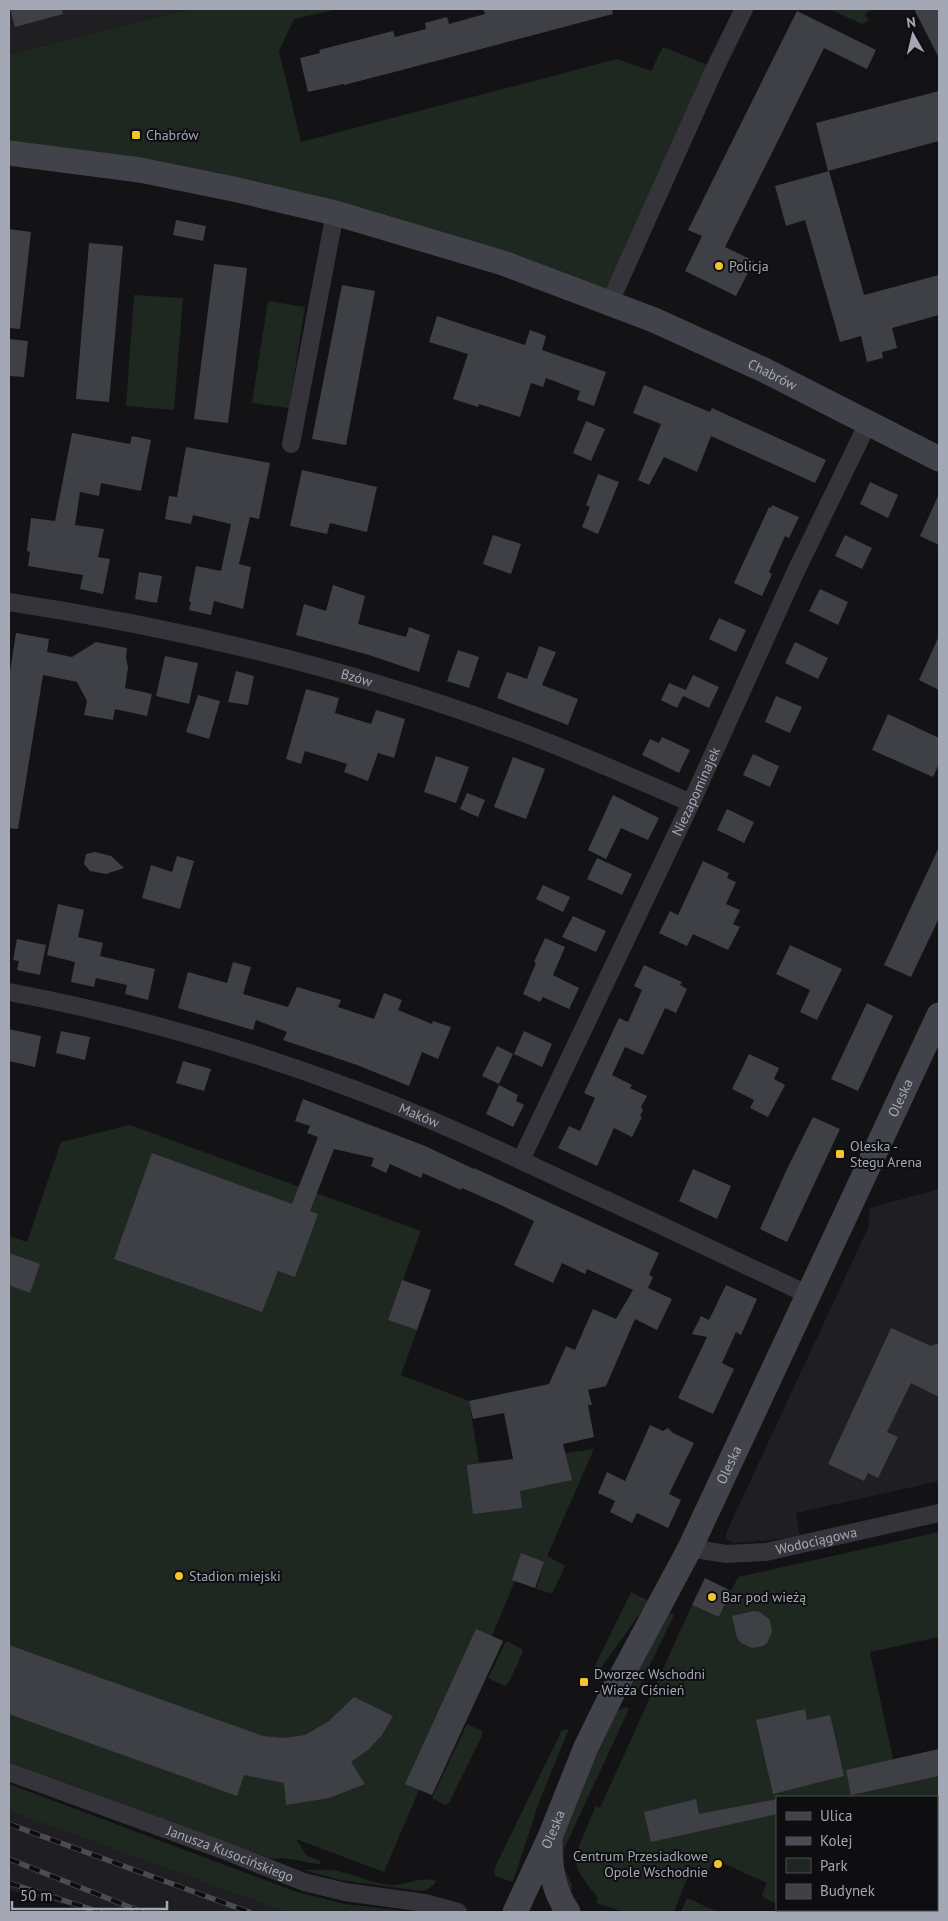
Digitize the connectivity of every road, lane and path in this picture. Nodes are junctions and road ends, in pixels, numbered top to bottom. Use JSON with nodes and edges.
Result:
{"nodes":[{"id":1,"x":744,"y":9,"type":"edge"},
{"id":2,"x":9,"y":153,"type":"edge"},
{"id":3,"x":335,"y":213,"type":"junction"},
{"id":4,"x":610,"y":302,"type":"junction"},
{"id":5,"x":868,"y":423,"type":"junction"},
{"id":6,"x":291,"y":444,"type":"dead end"},
{"id":7,"x":936,"y":459,"type":"edge"},
{"id":8,"x":9,"y":602,"type":"edge"},
{"id":9,"x":691,"y":803,"type":"junction"},
{"id":10,"x":9,"y":992,"type":"edge"},
{"id":11,"x":939,"y":1015,"type":"edge"},
{"id":12,"x":521,"y":1160,"type":"junction"},
{"id":13,"x":809,"y":1295,"type":"junction"},
{"id":14,"x":939,"y":1514,"type":"edge"},
{"id":15,"x":690,"y":1548,"type":"junction"},
{"id":16,"x":9,"y":1772,"type":"edge"},
{"id":17,"x":550,"y":1837,"type":"junction"},
{"id":18,"x":458,"y":1912,"type":"edge"},
{"id":19,"x":515,"y":1912,"type":"edge"},
{"id":20,"x":568,"y":1912,"type":"edge"}],
"edges":[{"from":1,"to":4,"type":"street"},
{"from":2,"to":3,"type":"main road","name":"Chabrów"},
{"from":3,"to":4,"type":"main road","name":"Chabrów"},
{"from":3,"to":6,"type":"street"},
{"from":4,"to":5,"type":"main road","name":"Chabrów"},
{"from":5,"to":7,"type":"main road","name":"Chabrów"},
{"from":5,"to":9,"type":"street","name":"Niezapominajek"},
{"from":8,"to":9,"type":"street","name":"Bzów"},
{"from":9,"to":12,"type":"street","name":"Niezapominajek"},
{"from":10,"to":12,"type":"street","name":"Maków"},
{"from":11,"to":13,"type":"main road","name":"Oleska"},
{"from":12,"to":13,"type":"street","name":"Maków"},
{"from":13,"to":15,"type":"main road","name":"Oleska"},
{"from":14,"to":15,"type":"street","name":"Wodociągowa"},
{"from":15,"to":17,"type":"main road","name":"Oleska"},
{"from":16,"to":18,"type":"street","name":"Janusza Kusocińskiego"},
{"from":17,"to":19,"type":"main road","name":"Oleska"},
{"from":17,"to":20,"type":"main road"}]}
